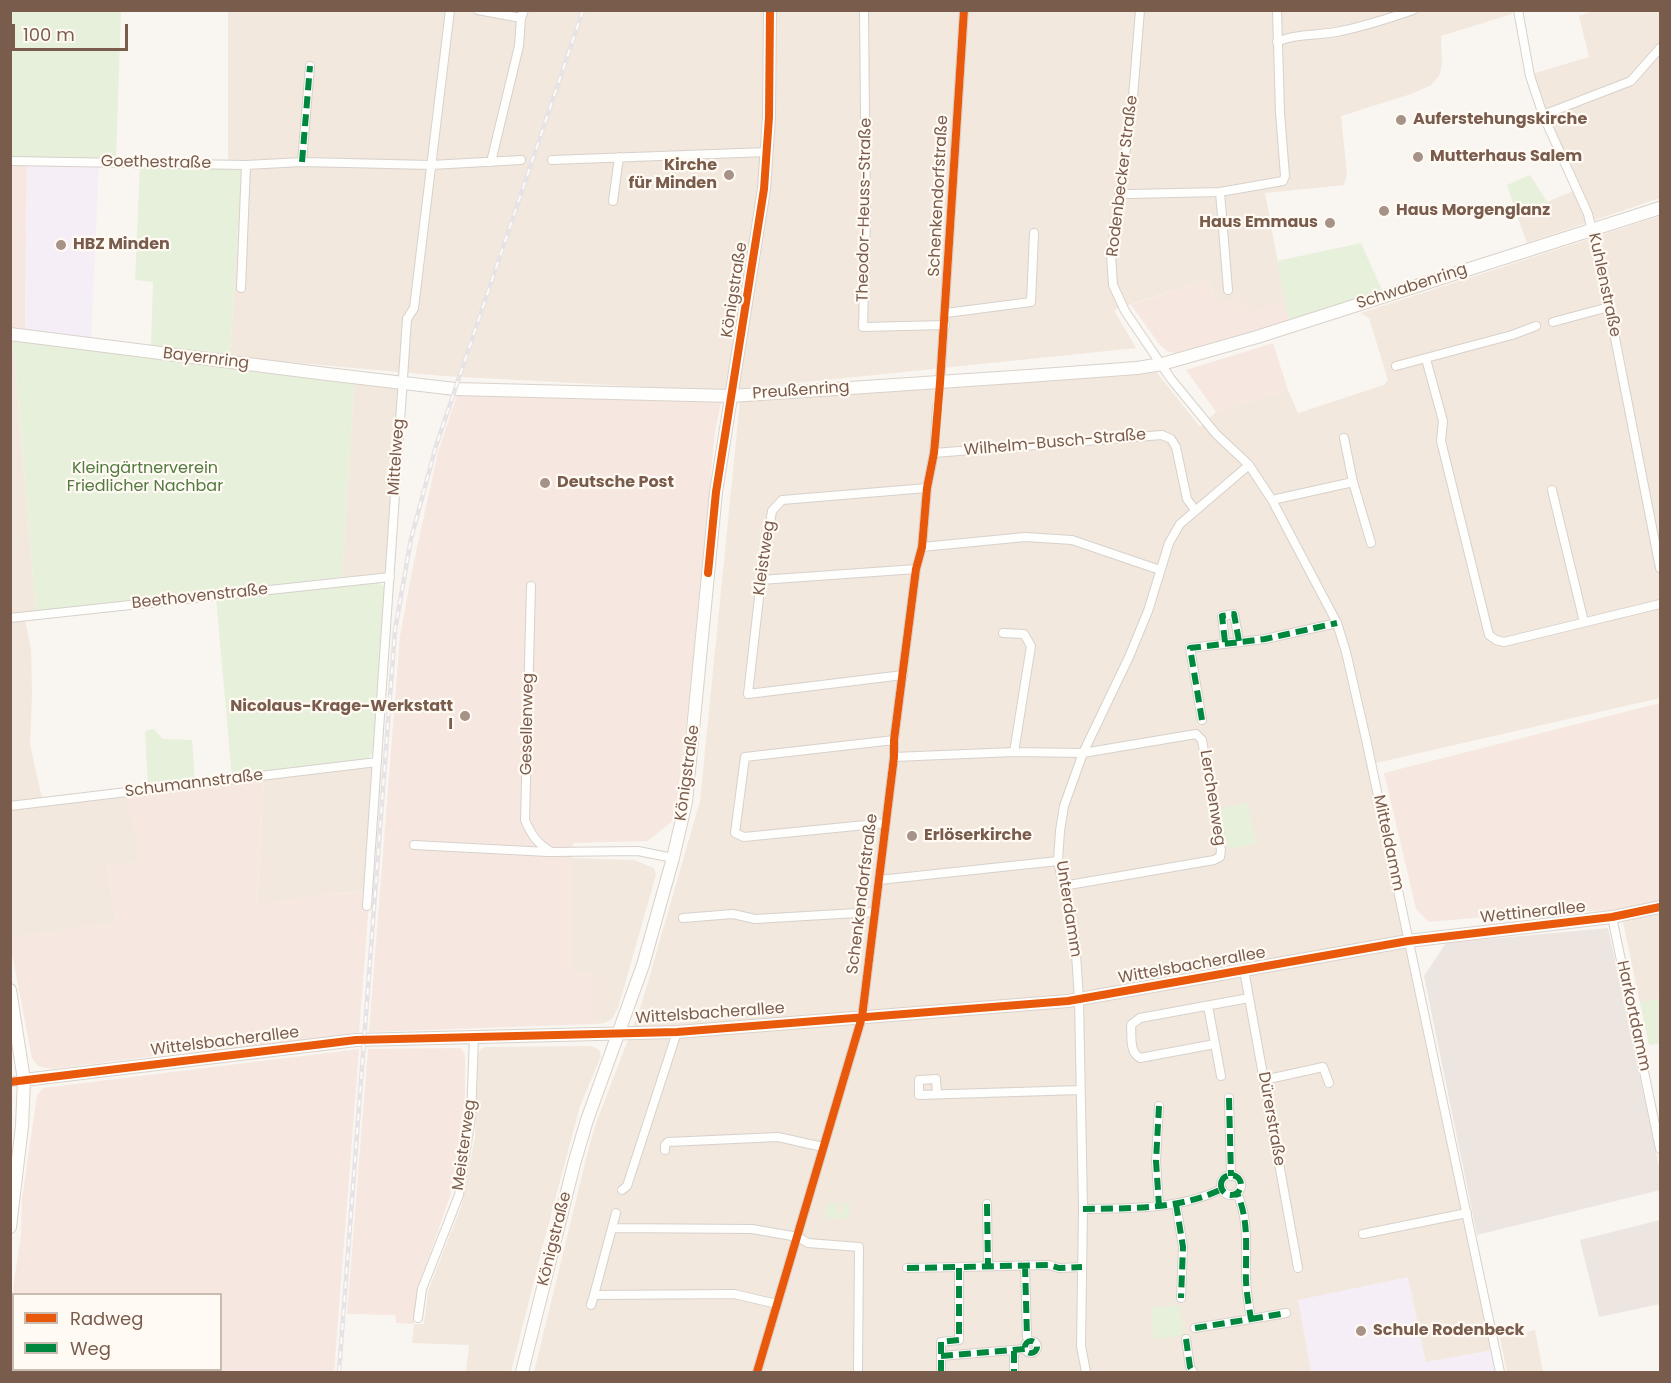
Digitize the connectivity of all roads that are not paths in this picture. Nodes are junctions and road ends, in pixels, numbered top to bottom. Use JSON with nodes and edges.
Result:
{"nodes":[{"id":1,"x":450,"y":10,"type":"edge"},
{"id":2,"x":478,"y":10,"type":"edge"},
{"id":3,"x":770,"y":10,"type":"edge"},
{"id":4,"x":864,"y":10,"type":"edge"},
{"id":5,"x":964,"y":10,"type":"edge"},
{"id":6,"x":1140,"y":10,"type":"edge"},
{"id":7,"x":1277,"y":10,"type":"edge"},
{"id":8,"x":1413,"y":10,"type":"edge"},
{"id":9,"x":1518,"y":10,"type":"edge"},
{"id":10,"x":522,"y":14,"type":"edge"},
{"id":11,"x":1277,"y":42,"type":"junction"},
{"id":12,"x":1660,"y":48,"type":"edge"},
{"id":13,"x":310,"y":66,"type":"dead end"},
{"id":14,"x":1543,"y":115,"type":"junction"},
{"id":15,"x":767,"y":152,"type":"junction"},
{"id":16,"x":619,"y":157,"type":"junction"},
{"id":17,"x":521,"y":160,"type":"dead end"},
{"id":18,"x":552,"y":160,"type":"dead end"},
{"id":19,"x":10,"y":161,"type":"edge"},
{"id":20,"x":302,"y":162,"type":"junction"},
{"id":21,"x":491,"y":162,"type":"junction"},
{"id":22,"x":246,"y":165,"type":"junction"},
{"id":23,"x":431,"y":165,"type":"junction"},
{"id":24,"x":1220,"y":192,"type":"junction"},
{"id":25,"x":1119,"y":193,"type":"junction"},
{"id":26,"x":613,"y":201,"type":"dead end"},
{"id":27,"x":1660,"y":208,"type":"edge"},
{"id":28,"x":1592,"y":229,"type":"junction"},
{"id":29,"x":1034,"y":233,"type":"dead end"},
{"id":30,"x":241,"y":288,"type":"dead end"},
{"id":31,"x":1228,"y":290,"type":"dead end"},
{"id":32,"x":1609,"y":307,"type":"junction"},
{"id":33,"x":946,"y":313,"type":"junction"},
{"id":34,"x":1553,"y":322,"type":"dead end"},
{"id":35,"x":945,"y":325,"type":"junction"},
{"id":36,"x":1536,"y":327,"type":"dead end"},
{"id":37,"x":10,"y":334,"type":"edge"},
{"id":38,"x":1426,"y":359,"type":"junction"},
{"id":39,"x":1162,"y":364,"type":"junction"},
{"id":40,"x":1396,"y":366,"type":"dead end"},
{"id":41,"x":940,"y":383,"type":"junction"},
{"id":42,"x":402,"y":384,"type":"junction"},
{"id":43,"x":731,"y":396,"type":"junction"},
{"id":44,"x":938,"y":407,"type":"dead end"},
{"id":45,"x":1344,"y":438,"type":"dead end"},
{"id":46,"x":934,"y":453,"type":"junction"},
{"id":47,"x":1249,"y":465,"type":"junction"},
{"id":48,"x":1353,"y":482,"type":"junction"},
{"id":49,"x":927,"y":488,"type":"junction"},
{"id":50,"x":1552,"y":490,"type":"dead end"},
{"id":51,"x":1272,"y":500,"type":"junction"},
{"id":52,"x":1195,"y":510,"type":"junction"},
{"id":53,"x":1371,"y":543,"type":"dead end"},
{"id":54,"x":922,"y":547,"type":"junction"},
{"id":55,"x":1660,"y":568,"type":"edge"},
{"id":56,"x":916,"y":569,"type":"junction"},
{"id":57,"x":1160,"y":570,"type":"junction"},
{"id":58,"x":390,"y":577,"type":"junction"},
{"id":59,"x":761,"y":580,"type":"junction"},
{"id":60,"x":531,"y":586,"type":"dead end"},
{"id":61,"x":1660,"y":604,"type":"edge"},
{"id":62,"x":10,"y":618,"type":"edge"},
{"id":63,"x":1584,"y":622,"type":"junction"},
{"id":64,"x":1337,"y":623,"type":"junction"},
{"id":65,"x":1003,"y":633,"type":"dead end"},
{"id":66,"x":1239,"y":641,"type":"junction"},
{"id":67,"x":1226,"y":642,"type":"junction"},
{"id":68,"x":903,"y":675,"type":"junction"},
{"id":69,"x":1202,"y":720,"type":"dead end"},
{"id":70,"x":894,"y":740,"type":"junction"},
{"id":71,"x":1014,"y":752,"type":"junction"},
{"id":72,"x":1083,"y":753,"type":"junction"},
{"id":73,"x":894,"y":757,"type":"junction"},
{"id":74,"x":377,"y":762,"type":"junction"},
{"id":75,"x":10,"y":806,"type":"edge"},
{"id":76,"x":885,"y":823,"type":"junction"},
{"id":77,"x":414,"y":845,"type":"dead end"},
{"id":78,"x":551,"y":852,"type":"junction"},
{"id":79,"x":674,"y":858,"type":"junction"},
{"id":80,"x":1058,"y":861,"type":"junction"},
{"id":81,"x":879,"y":880,"type":"junction"},
{"id":82,"x":1063,"y":886,"type":"junction"},
{"id":83,"x":367,"y":906,"type":"dead end"},
{"id":84,"x":1660,"y":907,"type":"edge"},
{"id":85,"x":874,"y":912,"type":"junction"},
{"id":86,"x":1612,"y":917,"type":"junction"},
{"id":87,"x":683,"y":918,"type":"dead end"},
{"id":88,"x":1408,"y":941,"type":"junction"},
{"id":89,"x":1244,"y":970,"type":"junction"},
{"id":90,"x":10,"y":990,"type":"edge"},
{"id":91,"x":1249,"y":998,"type":"junction"},
{"id":92,"x":1079,"y":999,"type":"junction"},
{"id":93,"x":1208,"y":1006,"type":"junction"},
{"id":94,"x":862,"y":1017,"type":"junction"},
{"id":95,"x":677,"y":1032,"type":"junction"},
{"id":96,"x":620,"y":1034,"type":"junction"},
{"id":97,"x":474,"y":1037,"type":"junction"},
{"id":98,"x":1215,"y":1044,"type":"junction"},
{"id":99,"x":1221,"y":1076,"type":"dead end"},
{"id":100,"x":24,"y":1080,"type":"junction"},
{"id":101,"x":1264,"y":1080,"type":"junction"},
{"id":102,"x":10,"y":1082,"type":"edge"},
{"id":103,"x":1329,"y":1083,"type":"dead end"},
{"id":104,"x":1080,"y":1090,"type":"junction"},
{"id":105,"x":937,"y":1094,"type":"dead end"},
{"id":106,"x":1229,"y":1098,"type":"dead end"},
{"id":107,"x":1159,"y":1106,"type":"dead end"},
{"id":108,"x":823,"y":1147,"type":"junction"},
{"id":109,"x":1660,"y":1149,"type":"edge"},
{"id":110,"x":665,"y":1150,"type":"dead end"},
{"id":111,"x":1231,"y":1176,"type":"junction"},
{"id":112,"x":1222,"y":1188,"type":"junction"},
{"id":113,"x":622,"y":1190,"type":"dead end"},
{"id":114,"x":1237,"y":1193,"type":"junction"},
{"id":115,"x":987,"y":1203,"type":"dead end"},
{"id":116,"x":1176,"y":1204,"type":"junction"},
{"id":117,"x":1159,"y":1206,"type":"junction"},
{"id":118,"x":1083,"y":1209,"type":"junction"},
{"id":119,"x":616,"y":1213,"type":"dead end"},
{"id":120,"x":1467,"y":1214,"type":"junction"},
{"id":121,"x":10,"y":1227,"type":"edge"},
{"id":122,"x":612,"y":1228,"type":"junction"},
{"id":123,"x":1363,"y":1234,"type":"dead end"},
{"id":124,"x":798,"y":1237,"type":"junction"},
{"id":125,"x":1025,"y":1265,"type":"junction"},
{"id":126,"x":988,"y":1266,"type":"junction"},
{"id":127,"x":959,"y":1267,"type":"junction"},
{"id":128,"x":1082,"y":1267,"type":"junction"},
{"id":129,"x":907,"y":1268,"type":"dead end"},
{"id":130,"x":1298,"y":1268,"type":"dead end"},
{"id":131,"x":594,"y":1295,"type":"junction"},
{"id":132,"x":1181,"y":1298,"type":"dead end"},
{"id":133,"x":777,"y":1304,"type":"junction"},
{"id":134,"x":591,"y":1305,"type":"dead end"},
{"id":135,"x":1286,"y":1313,"type":"dead end"},
{"id":136,"x":418,"y":1318,"type":"dead end"},
{"id":137,"x":1251,"y":1318,"type":"junction"},
{"id":138,"x":1195,"y":1328,"type":"dead end"},
{"id":139,"x":1027,"y":1338,"type":"dead end"},
{"id":140,"x":1186,"y":1339,"type":"dead end"},
{"id":141,"x":959,"y":1340,"type":"junction"},
{"id":142,"x":1025,"y":1349,"type":"dead end"},
{"id":143,"x":1014,"y":1351,"type":"junction"},
{"id":144,"x":960,"y":1355,"type":"junction"},
{"id":145,"x":941,"y":1356,"type":"junction"},
{"id":146,"x":522,"y":1372,"type":"edge"},
{"id":147,"x":757,"y":1372,"type":"edge"},
{"id":148,"x":858,"y":1372,"type":"edge"},
{"id":149,"x":941,"y":1372,"type":"edge"},
{"id":150,"x":1014,"y":1372,"type":"edge"},
{"id":151,"x":1086,"y":1372,"type":"edge"},
{"id":152,"x":1193,"y":1372,"type":"edge"},
{"id":153,"x":1500,"y":1372,"type":"edge"}],
"edges":[{"from":1,"to":23,"type":"street","name":"Mittelweg"},
{"from":2,"to":10,"type":"street"},
{"from":3,"to":15,"type":"street","name":"Königstraße"},
{"from":4,"to":35,"type":"street","name":"Theodor-Heuss-Straße"},
{"from":5,"to":33,"type":"street","name":"Schenkendorfstraße"},
{"from":6,"to":25,"type":"street","name":"Rodenbecker Straße"},
{"from":7,"to":11,"type":"street"},
{"from":8,"to":11,"type":"street"},
{"from":9,"to":14,"type":"street","name":"Kuhlenstraße"},
{"from":10,"to":21,"type":"street"},
{"from":11,"to":24,"type":"street"},
{"from":12,"to":14,"type":"street"},
{"from":13,"to":20,"type":"street"},
{"from":14,"to":28,"type":"street","name":"Kuhlenstraße"},
{"from":15,"to":16,"type":"street"},
{"from":15,"to":43,"type":"street","name":"Königstraße"},
{"from":16,"to":18,"type":"street"},
{"from":16,"to":26,"type":"street"},
{"from":17,"to":21,"type":"street","name":"Goethestraße"},
{"from":19,"to":22,"type":"street","name":"Goethestraße"},
{"from":20,"to":22,"type":"street","name":"Goethestraße"},
{"from":20,"to":23,"type":"street","name":"Goethestraße"},
{"from":21,"to":23,"type":"street","name":"Goethestraße"},
{"from":22,"to":30,"type":"street"},
{"from":23,"to":42,"type":"street","name":"Mittelweg"},
{"from":24,"to":25,"type":"street"},
{"from":24,"to":31,"type":"street"},
{"from":25,"to":39,"type":"street","name":"Rodenbecker Straße"},
{"from":27,"to":28,"type":"street","name":"Schwabenring"},
{"from":28,"to":32,"type":"street","name":"Kuhlenstraße"},
{"from":28,"to":39,"type":"street","name":"Schwabenring"},
{"from":29,"to":33,"type":"street"},
{"from":32,"to":34,"type":"street"},
{"from":32,"to":55,"type":"street","name":"Kuhlenstraße"},
{"from":33,"to":35,"type":"street","name":"Schenkendorfstraße"},
{"from":35,"to":41,"type":"street","name":"Schenkendorfstraße"},
{"from":36,"to":38,"type":"street"},
{"from":37,"to":42,"type":"street","name":"Bayernring"},
{"from":38,"to":40,"type":"street"},
{"from":38,"to":63,"type":"street"},
{"from":39,"to":41,"type":"street","name":"Preußenring"},
{"from":39,"to":47,"type":"street","name":"Mitteldamm"},
{"from":41,"to":43,"type":"street","name":"Preußenring"},
{"from":42,"to":43,"type":"street","name":"Preußenring"},
{"from":42,"to":58,"type":"street","name":"Mittelweg"},
{"from":43,"to":79,"type":"street","name":"Königstraße"},
{"from":44,"to":46,"type":"street","name":"Schenkendorfstraße"},
{"from":45,"to":48,"type":"street"},
{"from":46,"to":49,"type":"street","name":"Schenkendorfstraße"},
{"from":46,"to":52,"type":"street","name":"Wilhelm-Busch-Straße"},
{"from":47,"to":51,"type":"street","name":"Mitteldamm"},
{"from":47,"to":52,"type":"street","name":"Unterdamm"},
{"from":48,"to":51,"type":"street"},
{"from":48,"to":53,"type":"street"},
{"from":49,"to":54,"type":"street","name":"Schenkendorfstraße"},
{"from":49,"to":59,"type":"street","name":"Kleistweg"},
{"from":50,"to":63,"type":"street"},
{"from":51,"to":64,"type":"street","name":"Mitteldamm"},
{"from":52,"to":57,"type":"street","name":"Unterdamm"},
{"from":54,"to":56,"type":"street","name":"Schenkendorfstraße"},
{"from":54,"to":57,"type":"street"},
{"from":56,"to":59,"type":"street"},
{"from":56,"to":68,"type":"street","name":"Schenkendorfstraße"},
{"from":57,"to":72,"type":"street","name":"Unterdamm"},
{"from":58,"to":62,"type":"street","name":"Beethovenstraße"},
{"from":58,"to":74,"type":"street","name":"Mittelweg"},
{"from":59,"to":68,"type":"street","name":"Kleistweg"},
{"from":60,"to":78,"type":"street","name":"Gesellenweg"},
{"from":61,"to":63,"type":"street"},
{"from":64,"to":66,"type":"street"},
{"from":64,"to":88,"type":"street","name":"Mitteldamm"},
{"from":65,"to":71,"type":"street"},
{"from":66,"to":67,"type":"street"},
{"from":66,"to":67,"type":"street"},
{"from":67,"to":69,"type":"street"},
{"from":68,"to":70,"type":"street","name":"Schenkendorfstraße"},
{"from":70,"to":73,"type":"street","name":"Schenkendorfstraße"},
{"from":70,"to":76,"type":"street"},
{"from":71,"to":72,"type":"street"},
{"from":71,"to":73,"type":"street"},
{"from":72,"to":80,"type":"street","name":"Unterdamm"},
{"from":72,"to":82,"type":"street","name":"Lerchenweg"},
{"from":73,"to":76,"type":"street","name":"Schenkendorfstraße"},
{"from":74,"to":75,"type":"street","name":"Schumannstraße"},
{"from":74,"to":83,"type":"street","name":"Mittelweg"},
{"from":76,"to":81,"type":"street","name":"Schenkendorfstraße"},
{"from":77,"to":78,"type":"street"},
{"from":78,"to":79,"type":"street"},
{"from":79,"to":96,"type":"street","name":"Königstraße"},
{"from":80,"to":81,"type":"street"},
{"from":80,"to":82,"type":"street","name":"Unterdamm"},
{"from":81,"to":85,"type":"street","name":"Schenkendorfstraße"},
{"from":82,"to":92,"type":"street","name":"Unterdamm"},
{"from":84,"to":86,"type":"street","name":"Wettinerallee"},
{"from":85,"to":87,"type":"street"},
{"from":85,"to":94,"type":"street","name":"Schenkendorfstraße"},
{"from":86,"to":88,"type":"street","name":"Wettinerallee"},
{"from":86,"to":109,"type":"street","name":"Harkortdamm"},
{"from":88,"to":89,"type":"street","name":"Wittelsbacherallee"},
{"from":88,"to":120,"type":"street","name":"Mitteldamm"},
{"from":89,"to":91,"type":"street","name":"Dürerstraße"},
{"from":89,"to":92,"type":"street","name":"Wittelsbacherallee"},
{"from":90,"to":100,"type":"street"},
{"from":91,"to":93,"type":"street"},
{"from":91,"to":101,"type":"street","name":"Dürerstraße"},
{"from":92,"to":94,"type":"street","name":"Wittelsbacherallee"},
{"from":92,"to":104,"type":"street","name":"Unterdamm"},
{"from":93,"to":98,"type":"street"},
{"from":93,"to":98,"type":"street"},
{"from":94,"to":95,"type":"street","name":"Wittelsbacherallee"},
{"from":94,"to":108,"type":"street","name":"Schenkendorfstraße"},
{"from":95,"to":96,"type":"street","name":"Wittelsbacherallee"},
{"from":95,"to":113,"type":"street","name":"Wittelsbacherallee"},
{"from":96,"to":97,"type":"street","name":"Wittelsbacherallee"},
{"from":96,"to":146,"type":"street","name":"Königstraße"},
{"from":97,"to":100,"type":"street","name":"Wittelsbacherallee"},
{"from":97,"to":136,"type":"street","name":"Meisterweg"},
{"from":98,"to":99,"type":"street"},
{"from":100,"to":102,"type":"street","name":"Wittelsbacherallee"},
{"from":100,"to":121,"type":"street"},
{"from":101,"to":103,"type":"street"},
{"from":101,"to":130,"type":"street","name":"Dürerstraße"},
{"from":104,"to":105,"type":"street"},
{"from":104,"to":118,"type":"street","name":"Unterdamm"},
{"from":106,"to":111,"type":"street"},
{"from":107,"to":117,"type":"street"},
{"from":108,"to":110,"type":"street"},
{"from":108,"to":124,"type":"street","name":"Schenkendorfstraße"},
{"from":111,"to":112,"type":"street"},
{"from":111,"to":114,"type":"street"},
{"from":112,"to":114,"type":"street"},
{"from":112,"to":116,"type":"street"},
{"from":114,"to":137,"type":"street"},
{"from":115,"to":126,"type":"street"},
{"from":116,"to":117,"type":"street"},
{"from":116,"to":132,"type":"street"},
{"from":117,"to":118,"type":"street"},
{"from":118,"to":128,"type":"street","name":"Unterdamm"},
{"from":119,"to":122,"type":"street"},
{"from":120,"to":123,"type":"street"},
{"from":120,"to":153,"type":"street","name":"Mitteldamm"},
{"from":122,"to":124,"type":"street"},
{"from":122,"to":131,"type":"street"},
{"from":124,"to":133,"type":"street","name":"Schenkendorfstraße"},
{"from":124,"to":148,"type":"street"},
{"from":125,"to":126,"type":"street"},
{"from":125,"to":128,"type":"street"},
{"from":125,"to":139,"type":"street"},
{"from":126,"to":127,"type":"street"},
{"from":127,"to":129,"type":"street"},
{"from":127,"to":141,"type":"street"},
{"from":128,"to":151,"type":"street","name":"Unterdamm"},
{"from":131,"to":133,"type":"street"},
{"from":131,"to":134,"type":"street"},
{"from":133,"to":147,"type":"street","name":"Schenkendorfstraße"},
{"from":135,"to":137,"type":"street"},
{"from":137,"to":138,"type":"street"},
{"from":140,"to":152,"type":"street"},
{"from":141,"to":144,"type":"street"},
{"from":141,"to":145,"type":"street"},
{"from":142,"to":143,"type":"street"},
{"from":143,"to":144,"type":"street"},
{"from":143,"to":150,"type":"street"},
{"from":144,"to":145,"type":"street"},
{"from":145,"to":149,"type":"street"}]}
